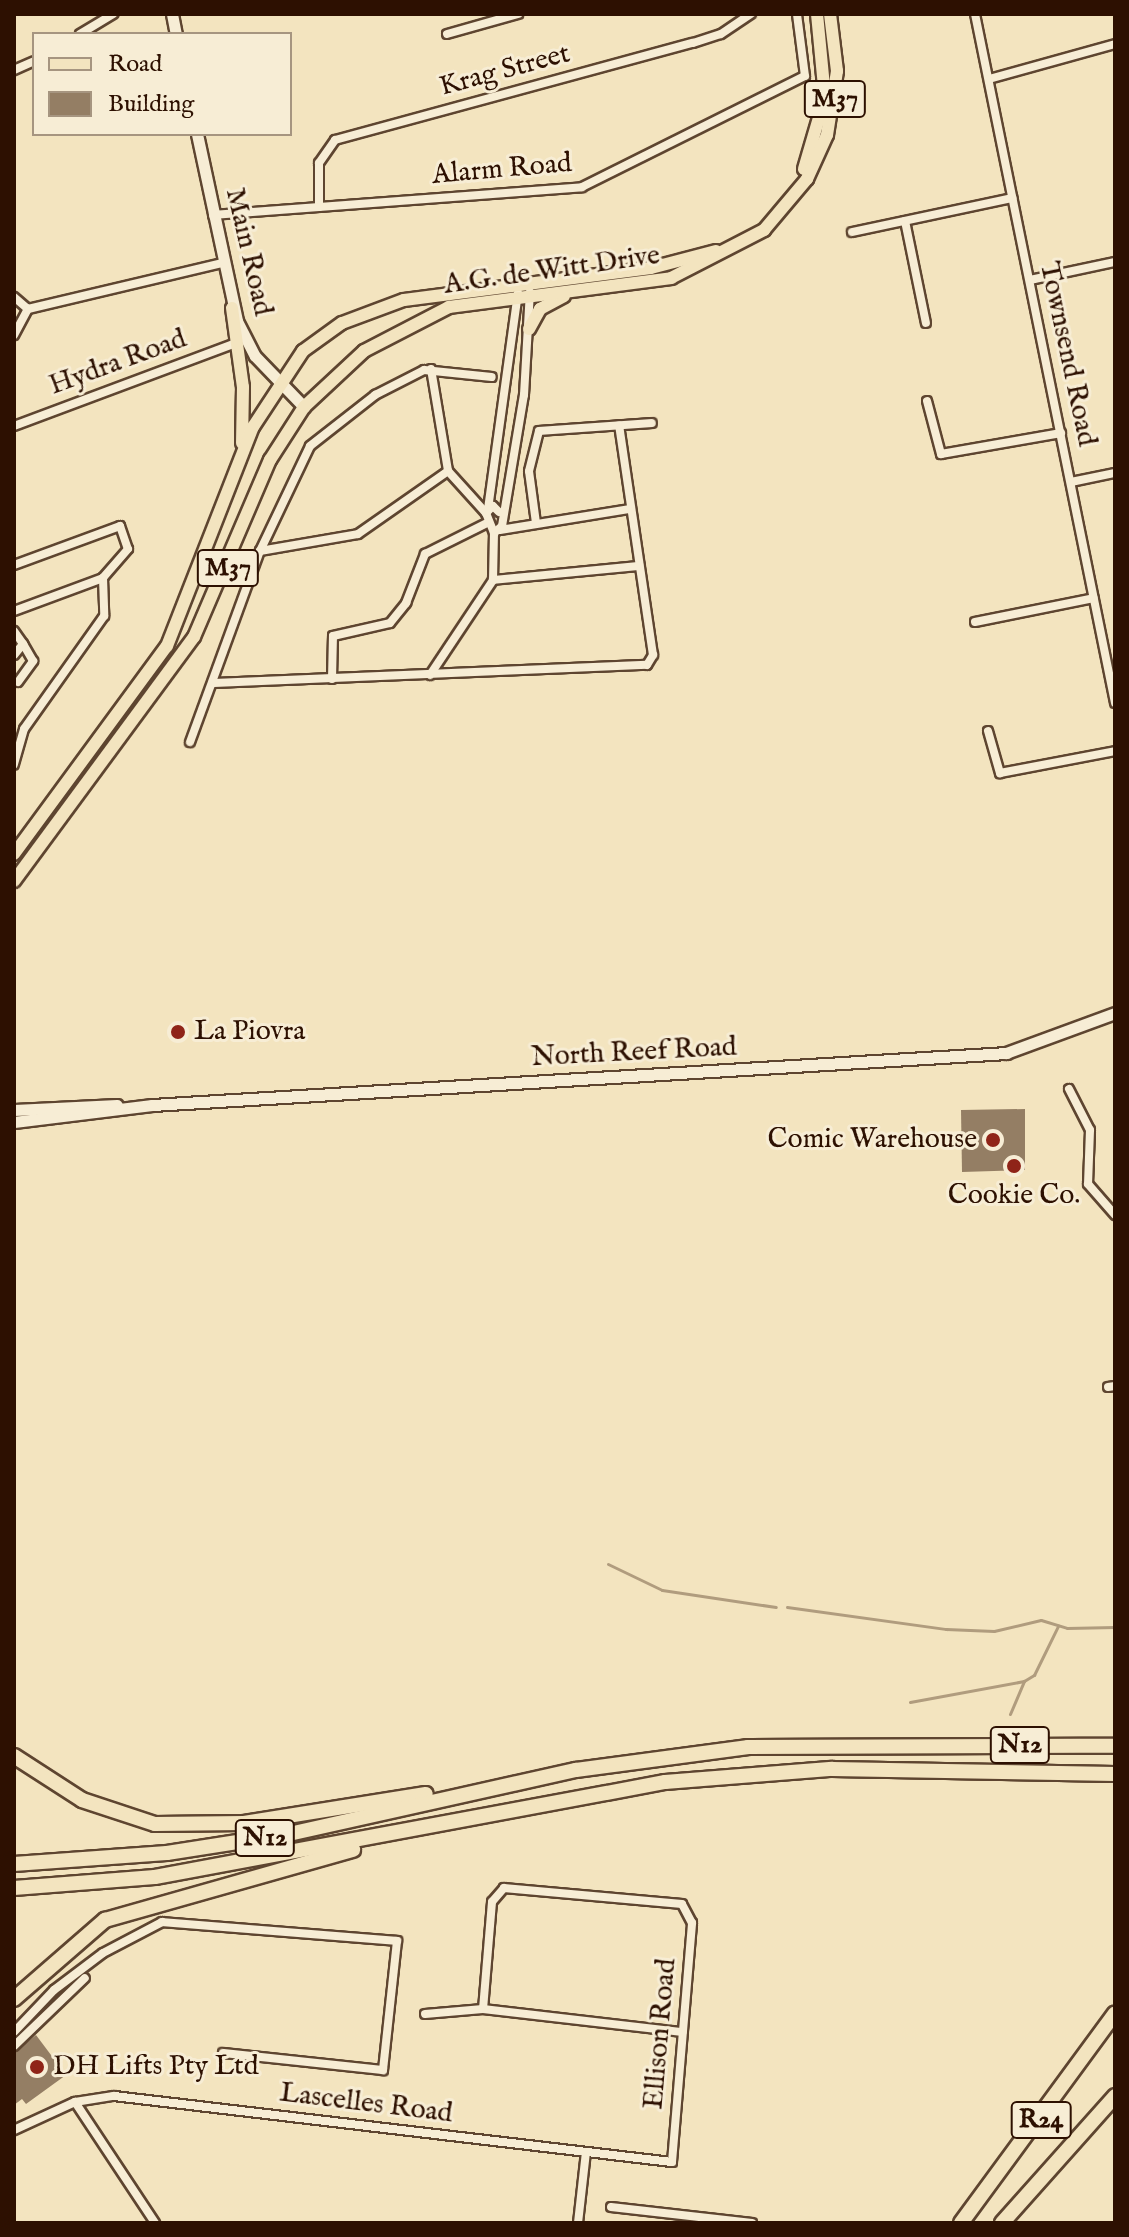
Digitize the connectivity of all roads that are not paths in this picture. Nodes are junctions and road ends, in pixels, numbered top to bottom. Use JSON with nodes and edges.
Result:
{"nodes":[{"id":1,"x":113,"y":14,"type":"edge"},
{"id":2,"x":518,"y":14,"type":"edge"},
{"id":3,"x":751,"y":14,"type":"edge"},
{"id":4,"x":797,"y":14,"type":"edge"},
{"id":5,"x":817,"y":14,"type":"edge"},
{"id":6,"x":830,"y":14,"type":"edge"},
{"id":7,"x":975,"y":14,"type":"edge"},
{"id":8,"x":83,"y":32,"type":"edge"},
{"id":9,"x":447,"y":34,"type":"dead end"},
{"id":10,"x":1115,"y":44,"type":"edge"},
{"id":11,"x":989,"y":79,"type":"junction"},
{"id":12,"x":197,"y":136,"type":"edge"},
{"id":13,"x":1012,"y":198,"type":"junction"},
{"id":14,"x":319,"y":207,"type":"junction"},
{"id":15,"x":213,"y":215,"type":"junction"},
{"id":16,"x":905,"y":221,"type":"junction"},
{"id":17,"x":852,"y":232,"type":"dead end"},
{"id":18,"x":1115,"y":262,"type":"edge"},
{"id":19,"x":222,"y":263,"type":"junction"},
{"id":20,"x":1030,"y":280,"type":"junction"},
{"id":21,"x":594,"y":288,"type":"junction"},
{"id":22,"x":524,"y":290,"type":"junction"},
{"id":23,"x":14,"y":297,"type":"edge"},
{"id":24,"x":232,"y":308,"type":"junction"},
{"id":25,"x":28,"y":309,"type":"junction"},
{"id":26,"x":926,"y":323,"type":"dead end"},
{"id":27,"x":529,"y":329,"type":"junction"},
{"id":28,"x":14,"y":335,"type":"edge"},
{"id":29,"x":236,"y":343,"type":"junction"},
{"id":30,"x":431,"y":369,"type":"junction"},
{"id":31,"x":492,"y":377,"type":"dead end"},
{"id":32,"x":279,"y":380,"type":"junction"},
{"id":33,"x":927,"y":401,"type":"dead end"},
{"id":34,"x":304,"y":407,"type":"junction"},
{"id":35,"x":652,"y":423,"type":"dead end"},
{"id":36,"x":14,"y":426,"type":"edge"},
{"id":37,"x":619,"y":426,"type":"junction"},
{"id":38,"x":1061,"y":433,"type":"junction"},
{"id":39,"x":239,"y":462,"type":"junction"},
{"id":40,"x":494,"y":462,"type":"junction"},
{"id":41,"x":510,"y":464,"type":"junction"},
{"id":42,"x":448,"y":471,"type":"junction"},
{"id":43,"x":1115,"y":473,"type":"edge"},
{"id":44,"x":1071,"y":482,"type":"junction"},
{"id":45,"x":630,"y":509,"type":"junction"},
{"id":46,"x":487,"y":511,"type":"junction"},
{"id":47,"x":499,"y":512,"type":"junction"},
{"id":48,"x":487,"y":523,"type":"junction"},
{"id":49,"x":536,"y":523,"type":"junction"},
{"id":50,"x":497,"y":532,"type":"junction"},
{"id":51,"x":260,"y":551,"type":"junction"},
{"id":52,"x":14,"y":565,"type":"edge"},
{"id":53,"x":639,"y":566,"type":"junction"},
{"id":54,"x":103,"y":578,"type":"junction"},
{"id":55,"x":493,"y":580,"type":"junction"},
{"id":56,"x":1094,"y":598,"type":"junction"},
{"id":57,"x":14,"y":611,"type":"edge"},
{"id":58,"x":975,"y":622,"type":"dead end"},
{"id":59,"x":14,"y":631,"type":"edge"},
{"id":60,"x":23,"y":644,"type":"junction"},
{"id":61,"x":14,"y":655,"type":"edge"},
{"id":62,"x":430,"y":675,"type":"junction"},
{"id":63,"x":332,"y":679,"type":"junction"},
{"id":64,"x":18,"y":682,"type":"dead end"},
{"id":65,"x":214,"y":683,"type":"junction"},
{"id":66,"x":134,"y":695,"type":"junction"},
{"id":67,"x":147,"y":703,"type":"junction"},
{"id":68,"x":1115,"y":703,"type":"edge"},
{"id":69,"x":112,"y":725,"type":"junction"},
{"id":70,"x":19,"y":730,"type":"edge"},
{"id":71,"x":988,"y":731,"type":"dead end"},
{"id":72,"x":125,"y":734,"type":"junction"},
{"id":73,"x":190,"y":742,"type":"dead end"},
{"id":74,"x":1115,"y":751,"type":"edge"},
{"id":75,"x":14,"y":765,"type":"edge"},
{"id":76,"x":14,"y":854,"type":"edge"},
{"id":77,"x":14,"y":881,"type":"edge"},
{"id":78,"x":1115,"y":1013,"type":"edge"},
{"id":79,"x":1069,"y":1089,"type":"dead end"},
{"id":80,"x":149,"y":1106,"type":"junction"},
{"id":81,"x":14,"y":1110,"type":"edge"},
{"id":82,"x":14,"y":1122,"type":"edge"},
{"id":83,"x":1115,"y":1215,"type":"edge"},
{"id":84,"x":1115,"y":1746,"type":"edge"},
{"id":85,"x":14,"y":1756,"type":"edge"},
{"id":86,"x":1115,"y":1774,"type":"edge"},
{"id":87,"x":512,"y":1782,"type":"junction"},
{"id":88,"x":476,"y":1815,"type":"junction"},
{"id":89,"x":14,"y":1864,"type":"edge"},
{"id":90,"x":14,"y":1888,"type":"edge"},
{"id":91,"x":85,"y":1978,"type":"dead end"},
{"id":92,"x":14,"y":1999,"type":"edge"},
{"id":93,"x":483,"y":2009,"type":"junction"},
{"id":94,"x":1115,"y":2013,"type":"edge"},
{"id":95,"x":425,"y":2014,"type":"dead end"},
{"id":96,"x":14,"y":2032,"type":"edge"},
{"id":97,"x":683,"y":2032,"type":"junction"},
{"id":98,"x":14,"y":2046,"type":"edge"},
{"id":99,"x":223,"y":2053,"type":"dead end"},
{"id":100,"x":1115,"y":2096,"type":"edge"},
{"id":101,"x":75,"y":2102,"type":"junction"},
{"id":102,"x":14,"y":2130,"type":"edge"},
{"id":103,"x":586,"y":2152,"type":"junction"},
{"id":104,"x":672,"y":2162,"type":"joint"},
{"id":105,"x":611,"y":2207,"type":"dead end"},
{"id":106,"x":686,"y":2219,"type":"edge"},
{"id":107,"x":155,"y":2223,"type":"edge"},
{"id":108,"x":578,"y":2223,"type":"edge"},
{"id":109,"x":752,"y":2223,"type":"edge"},
{"id":110,"x":961,"y":2223,"type":"edge"},
{"id":111,"x":1002,"y":2223,"type":"edge"}],
"edges":[{"from":1,"to":8,"type":"street"},
{"from":2,"to":9,"type":"street"},
{"from":3,"to":14,"type":"street","name":"Krag Street"},
{"from":4,"to":14,"type":"street","name":"Alarm Road"},
{"from":5,"to":22,"type":"main road","name":"A.G. de Witt Drive","number":"M37"},
{"from":6,"to":21,"type":"main road","name":"A.G. de Witt Drive","number":"M37"},
{"from":7,"to":11,"type":"street","name":"Townsend Road"},
{"from":10,"to":11,"type":"street"},
{"from":11,"to":13,"type":"street","name":"Townsend Road"},
{"from":12,"to":15,"type":"main road","name":"Main Road"},
{"from":13,"to":16,"type":"street"},
{"from":13,"to":20,"type":"street","name":"Townsend Road"},
{"from":14,"to":15,"type":"street","name":"Alarm Road"},
{"from":15,"to":19,"type":"main road","name":"Main Road"},
{"from":16,"to":17,"type":"street"},
{"from":16,"to":26,"type":"street"},
{"from":18,"to":20,"type":"street"},
{"from":19,"to":24,"type":"main road","name":"Main Road"},
{"from":19,"to":25,"type":"street"},
{"from":20,"to":38,"type":"street","name":"Townsend Road"},
{"from":21,"to":22,"type":"main road","name":"A.G. de Witt Drive","number":"M37"},
{"from":21,"to":27,"type":"main road"},
{"from":22,"to":27,"type":"street"},
{"from":22,"to":32,"type":"main road","name":"A.G. de Witt Drive","number":"M37"},
{"from":22,"to":34,"type":"main road","name":"A.G. de Witt Drive","number":"M37"},
{"from":22,"to":40,"type":"street"},
{"from":23,"to":25,"type":"street"},
{"from":24,"to":29,"type":"main road"},
{"from":24,"to":32,"type":"main road","name":"Main Road"},
{"from":25,"to":28,"type":"street"},
{"from":27,"to":41,"type":"street"},
{"from":29,"to":36,"type":"street","name":"Hydra Road"},
{"from":29,"to":39,"type":"main road"},
{"from":30,"to":31,"type":"street"},
{"from":30,"to":42,"type":"street"},
{"from":30,"to":51,"type":"street"},
{"from":32,"to":34,"type":"main road","name":"Main Road"},
{"from":32,"to":39,"type":"main road","name":"A.G. de Witt Drive","number":"M37"},
{"from":33,"to":38,"type":"street"},
{"from":34,"to":67,"type":"main road","name":"A.G. de Witt Drive","number":"M37"},
{"from":35,"to":37,"type":"street"},
{"from":37,"to":45,"type":"street"},
{"from":37,"to":49,"type":"street"},
{"from":38,"to":44,"type":"street","name":"Townsend Road"},
{"from":39,"to":66,"type":"main road","name":"A.G. de Witt Drive","number":"M37"},
{"from":40,"to":41,"type":"street"},
{"from":40,"to":46,"type":"street"},
{"from":41,"to":47,"type":"street"},
{"from":42,"to":46,"type":"street"},
{"from":42,"to":51,"type":"street"},
{"from":43,"to":44,"type":"street"},
{"from":44,"to":56,"type":"street","name":"Townsend Road"},
{"from":45,"to":49,"type":"street"},
{"from":45,"to":53,"type":"street"},
{"from":46,"to":47,"type":"street"},
{"from":46,"to":48,"type":"street"},
{"from":47,"to":50,"type":"street"},
{"from":48,"to":50,"type":"street"},
{"from":48,"to":63,"type":"street"},
{"from":49,"to":50,"type":"street"},
{"from":50,"to":55,"type":"street"},
{"from":51,"to":65,"type":"street"},
{"from":52,"to":54,"type":"street"},
{"from":53,"to":55,"type":"street"},
{"from":53,"to":62,"type":"street"},
{"from":54,"to":57,"type":"street"},
{"from":54,"to":70,"type":"street"},
{"from":55,"to":62,"type":"street"},
{"from":56,"to":58,"type":"street"},
{"from":56,"to":68,"type":"street","name":"Townsend Road"},
{"from":59,"to":60,"type":"street"},
{"from":60,"to":61,"type":"street"},
{"from":60,"to":64,"type":"street"},
{"from":62,"to":63,"type":"street"},
{"from":63,"to":65,"type":"street"},
{"from":65,"to":73,"type":"street"},
{"from":66,"to":67,"type":"main road"},
{"from":66,"to":69,"type":"main road","name":"A.G. de Witt Drive","number":"M37"},
{"from":67,"to":72,"type":"main road","name":"A.G. de Witt Drive","number":"M37"},
{"from":69,"to":72,"type":"main road"},
{"from":69,"to":76,"type":"main road","name":"A.G. de Witt Drive","number":"M37"},
{"from":70,"to":75,"type":"street"},
{"from":71,"to":74,"type":"street"},
{"from":72,"to":77,"type":"main road","name":"A.G. de Witt Drive","number":"M37"},
{"from":78,"to":80,"type":"main road","name":"North Reef Road"},
{"from":79,"to":83,"type":"street"},
{"from":80,"to":81,"type":"main road","name":"North Reef Road"},
{"from":80,"to":82,"type":"main road","name":"North Reef Road"},
{"from":84,"to":87,"type":"highway","number":"N12"},
{"from":85,"to":87,"type":"highway"},
{"from":86,"to":88,"type":"highway","number":"N12"},
{"from":87,"to":89,"type":"highway","number":"N12"},
{"from":88,"to":90,"type":"highway","number":"N12"},
{"from":88,"to":92,"type":"highway"},
{"from":91,"to":98,"type":"street"},
{"from":93,"to":95,"type":"street"},
{"from":93,"to":97,"type":"street"},
{"from":93,"to":97,"type":"street","name":"Ellison Road"},
{"from":94,"to":110,"type":"highway","number":"R24"},
{"from":96,"to":99,"type":"street"},
{"from":97,"to":104,"type":"street","name":"Ellison Road"},
{"from":100,"to":111,"type":"highway","number":"R24"},
{"from":101,"to":102,"type":"street","name":"Lascelles Road"},
{"from":101,"to":103,"type":"street","name":"Lascelles Road"},
{"from":101,"to":107,"type":"street"},
{"from":103,"to":104,"type":"street","name":"Lascelles Road"},
{"from":103,"to":108,"type":"street"},
{"from":105,"to":106,"type":"street"},
{"from":106,"to":109,"type":"street"}]}
